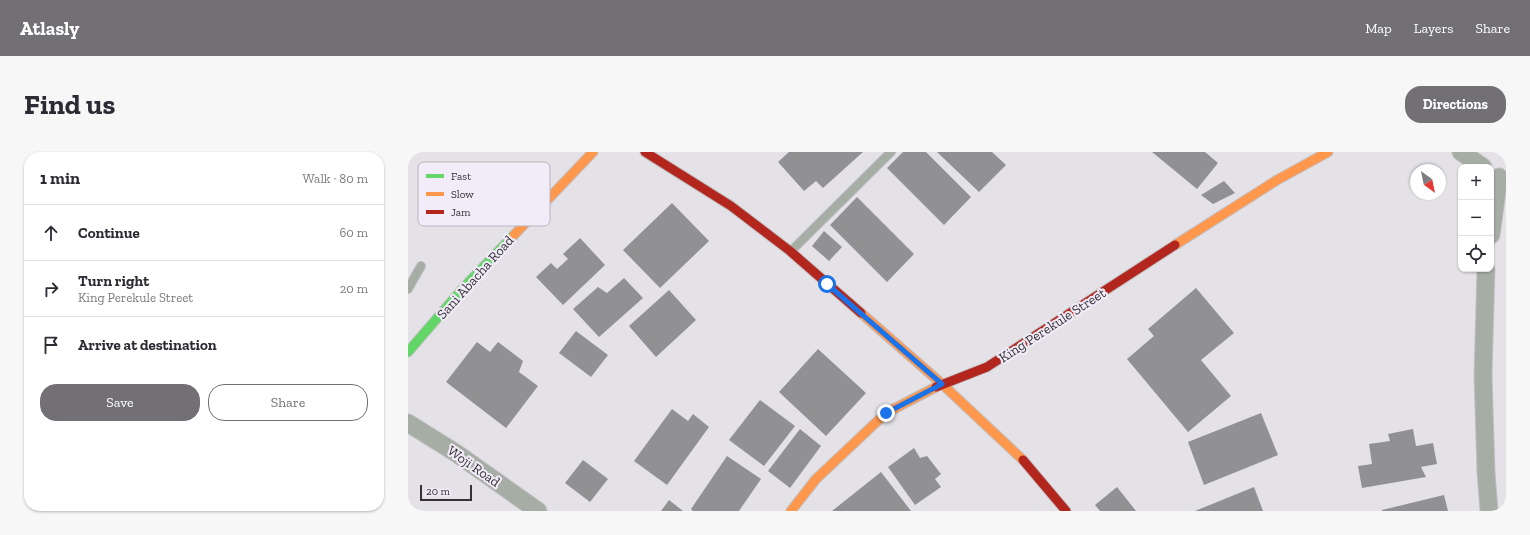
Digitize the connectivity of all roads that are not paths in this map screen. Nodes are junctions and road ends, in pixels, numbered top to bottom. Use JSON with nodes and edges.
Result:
{"nodes":[{"id":1,"x":593,"y":152,"type":"edge"},
{"id":2,"x":645,"y":152,"type":"edge"},
{"id":3,"x":891,"y":152,"type":"edge"},
{"id":4,"x":1328,"y":152,"type":"edge"},
{"id":5,"x":1464,"y":153,"type":"edge"},
{"id":6,"x":1479,"y":164,"type":"edge"},
{"id":7,"x":1499,"y":177,"type":"edge"},
{"id":8,"x":550,"y":197,"type":"edge"},
{"id":9,"x":1494,"y":213,"type":"edge"},
{"id":10,"x":522,"y":226,"type":"edge"},
{"id":11,"x":790,"y":251,"type":"junction"},
{"id":12,"x":421,"y":266,"type":"dead end"},
{"id":13,"x":1486,"y":272,"type":"edge"},
{"id":14,"x":408,"y":289,"type":"edge"},
{"id":15,"x":408,"y":352,"type":"edge"},
{"id":16,"x":942,"y":384,"type":"junction"},
{"id":17,"x":408,"y":423,"type":"edge"},
{"id":18,"x":538,"y":511,"type":"edge"},
{"id":19,"x":791,"y":511,"type":"edge"},
{"id":20,"x":1066,"y":511,"type":"edge"},
{"id":21,"x":1489,"y":511,"type":"edge"}],
"edges":[{"from":1,"to":8,"type":"street","name":"Sani Abacha Road"},
{"from":2,"to":11,"type":"street"},
{"from":3,"to":11,"type":"lane"},
{"from":4,"to":16,"type":"street","name":"King Perekule Street"},
{"from":5,"to":6,"type":"street"},
{"from":7,"to":9,"type":"street"},
{"from":10,"to":15,"type":"street","name":"Sani Abacha Road"},
{"from":11,"to":16,"type":"street"},
{"from":12,"to":14,"type":"lane"},
{"from":13,"to":21,"type":"street"},
{"from":16,"to":19,"type":"street","name":"King Perekule Street"},
{"from":16,"to":20,"type":"street"},
{"from":17,"to":18,"type":"street","name":"Woji Road"}]}
